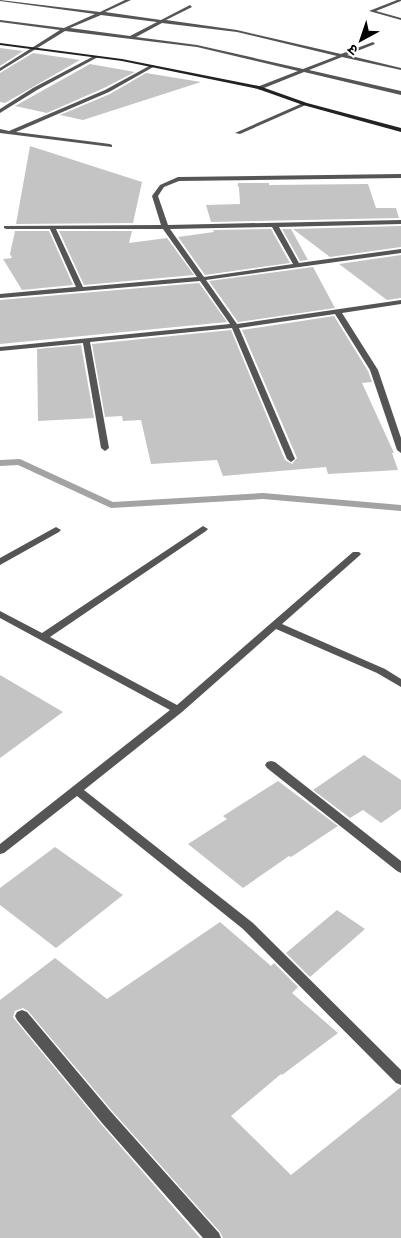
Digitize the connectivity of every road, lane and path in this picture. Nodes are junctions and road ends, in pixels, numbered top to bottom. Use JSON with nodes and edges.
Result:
{"nodes":[{"id":1,"x":0,"y":0,"type":"edge"},
{"id":2,"x":129,"y":0,"type":"edge"},
{"id":3,"x":401,"y":0,"type":"edge"},
{"id":4,"x":190,"y":6,"type":"dead end"},
{"id":5,"x":102,"y":12,"type":"junction"},
{"id":6,"x":401,"y":19,"type":"edge"},
{"id":7,"x":0,"y":20,"type":"edge"},
{"id":8,"x":160,"y":21,"type":"junction"},
{"id":9,"x":65,"y":29,"type":"junction"},
{"id":10,"x":132,"y":37,"type":"junction"},
{"id":11,"x":373,"y":43,"type":"dead end"},
{"id":12,"x":0,"y":44,"type":"edge"},
{"id":13,"x":32,"y":48,"type":"junction"},
{"id":14,"x":96,"y":56,"type":"junction"},
{"id":15,"x":341,"y":56,"type":"junction"},
{"id":16,"x":153,"y":66,"type":"junction"},
{"id":17,"x":401,"y":69,"type":"edge"},
{"id":18,"x":0,"y":70,"type":"edge"},
{"id":19,"x":306,"y":71,"type":"junction"},
{"id":20,"x":259,"y":88,"type":"junction"},
{"id":21,"x":401,"y":93,"type":"edge"},
{"id":22,"x":306,"y":104,"type":"junction"},
{"id":23,"x":0,"y":112,"type":"edge"},
{"id":24,"x":401,"y":130,"type":"edge"},
{"id":25,"x":0,"y":131,"type":"edge"},
{"id":26,"x":10,"y":132,"type":"junction"},
{"id":27,"x":238,"y":133,"type":"dead end"},
{"id":28,"x":110,"y":146,"type":"dead end"},
{"id":29,"x":401,"y":176,"type":"edge"},
{"id":30,"x":401,"y":222,"type":"edge"},
{"id":31,"x":274,"y":224,"type":"junction"},
{"id":32,"x":6,"y":227,"type":"dead end"},
{"id":33,"x":52,"y":227,"type":"junction"},
{"id":34,"x":166,"y":227,"type":"junction"},
{"id":35,"x":401,"y":251,"type":"edge"},
{"id":36,"x":296,"y":264,"type":"junction"},
{"id":37,"x":201,"y":279,"type":"junction"},
{"id":38,"x":80,"y":288,"type":"junction"},
{"id":39,"x":0,"y":296,"type":"edge"},
{"id":40,"x":401,"y":302,"type":"edge"},
{"id":41,"x":338,"y":312,"type":"junction"},
{"id":42,"x":235,"y":326,"type":"junction"},
{"id":43,"x":86,"y":340,"type":"junction"},
{"id":44,"x":0,"y":349,"type":"edge"},
{"id":45,"x":105,"y":448,"type":"dead end"},
{"id":46,"x":401,"y":450,"type":"edge"},
{"id":47,"x":291,"y":459,"type":"dead end"},
{"id":48,"x":203,"y":529,"type":"dead end"},
{"id":49,"x":56,"y":530,"type":"dead end"},
{"id":50,"x":356,"y":554,"type":"dead end"},
{"id":51,"x":0,"y":562,"type":"edge"},
{"id":52,"x":0,"y":614,"type":"edge"},
{"id":53,"x":275,"y":625,"type":"junction"},
{"id":54,"x":43,"y":637,"type":"junction"},
{"id":55,"x":401,"y":684,"type":"edge"},
{"id":56,"x":178,"y":710,"type":"junction"},
{"id":57,"x":271,"y":765,"type":"dead end"},
{"id":58,"x":77,"y":790,"type":"junction"},
{"id":59,"x":0,"y":850,"type":"edge"},
{"id":60,"x":401,"y":868,"type":"edge"},
{"id":61,"x":22,"y":1016,"type":"dead end"},
{"id":62,"x":401,"y":1079,"type":"edge"},
{"id":63,"x":213,"y":1238,"type":"edge"}],
"edges":[{"from":1,"to":5,"type":"street"},
{"from":2,"to":5,"type":"street"},
{"from":3,"to":6,"type":"street"},
{"from":4,"to":8,"type":"street"},
{"from":5,"to":8,"type":"street"},
{"from":5,"to":9,"type":"street"},
{"from":7,"to":9,"type":"street"},
{"from":8,"to":10,"type":"street"},
{"from":8,"to":15,"type":"street"},
{"from":9,"to":10,"type":"street"},
{"from":9,"to":13,"type":"street"},
{"from":10,"to":19,"type":"street"},
{"from":11,"to":15,"type":"street"},
{"from":12,"to":13,"type":"street"},
{"from":13,"to":14,"type":"street"},
{"from":13,"to":18,"type":"street"},
{"from":14,"to":16,"type":"street"},
{"from":14,"to":23,"type":"street"},
{"from":15,"to":17,"type":"street"},
{"from":15,"to":19,"type":"street"},
{"from":16,"to":20,"type":"street"},
{"from":16,"to":26,"type":"street"},
{"from":19,"to":20,"type":"street"},
{"from":19,"to":21,"type":"street"},
{"from":20,"to":22,"type":"street"},
{"from":22,"to":24,"type":"street"},
{"from":22,"to":27,"type":"street"},
{"from":25,"to":26,"type":"street"},
{"from":26,"to":28,"type":"street"},
{"from":29,"to":34,"type":"street"},
{"from":30,"to":31,"type":"street"},
{"from":31,"to":34,"type":"street"},
{"from":31,"to":36,"type":"street"},
{"from":32,"to":33,"type":"street"},
{"from":33,"to":34,"type":"street"},
{"from":33,"to":38,"type":"street"},
{"from":34,"to":37,"type":"street"},
{"from":35,"to":36,"type":"street"},
{"from":36,"to":37,"type":"street"},
{"from":37,"to":38,"type":"street"},
{"from":37,"to":42,"type":"street"},
{"from":38,"to":39,"type":"street"},
{"from":40,"to":41,"type":"street"},
{"from":41,"to":42,"type":"street"},
{"from":41,"to":46,"type":"street"},
{"from":42,"to":43,"type":"street"},
{"from":42,"to":47,"type":"street"},
{"from":43,"to":44,"type":"street"},
{"from":43,"to":45,"type":"street"},
{"from":48,"to":54,"type":"street"},
{"from":49,"to":51,"type":"street"},
{"from":50,"to":53,"type":"street"},
{"from":52,"to":54,"type":"street"},
{"from":53,"to":55,"type":"street"},
{"from":53,"to":56,"type":"street"},
{"from":54,"to":56,"type":"street"},
{"from":56,"to":58,"type":"street"},
{"from":57,"to":60,"type":"street"},
{"from":58,"to":59,"type":"street"},
{"from":58,"to":62,"type":"street"},
{"from":61,"to":63,"type":"street"}]}
